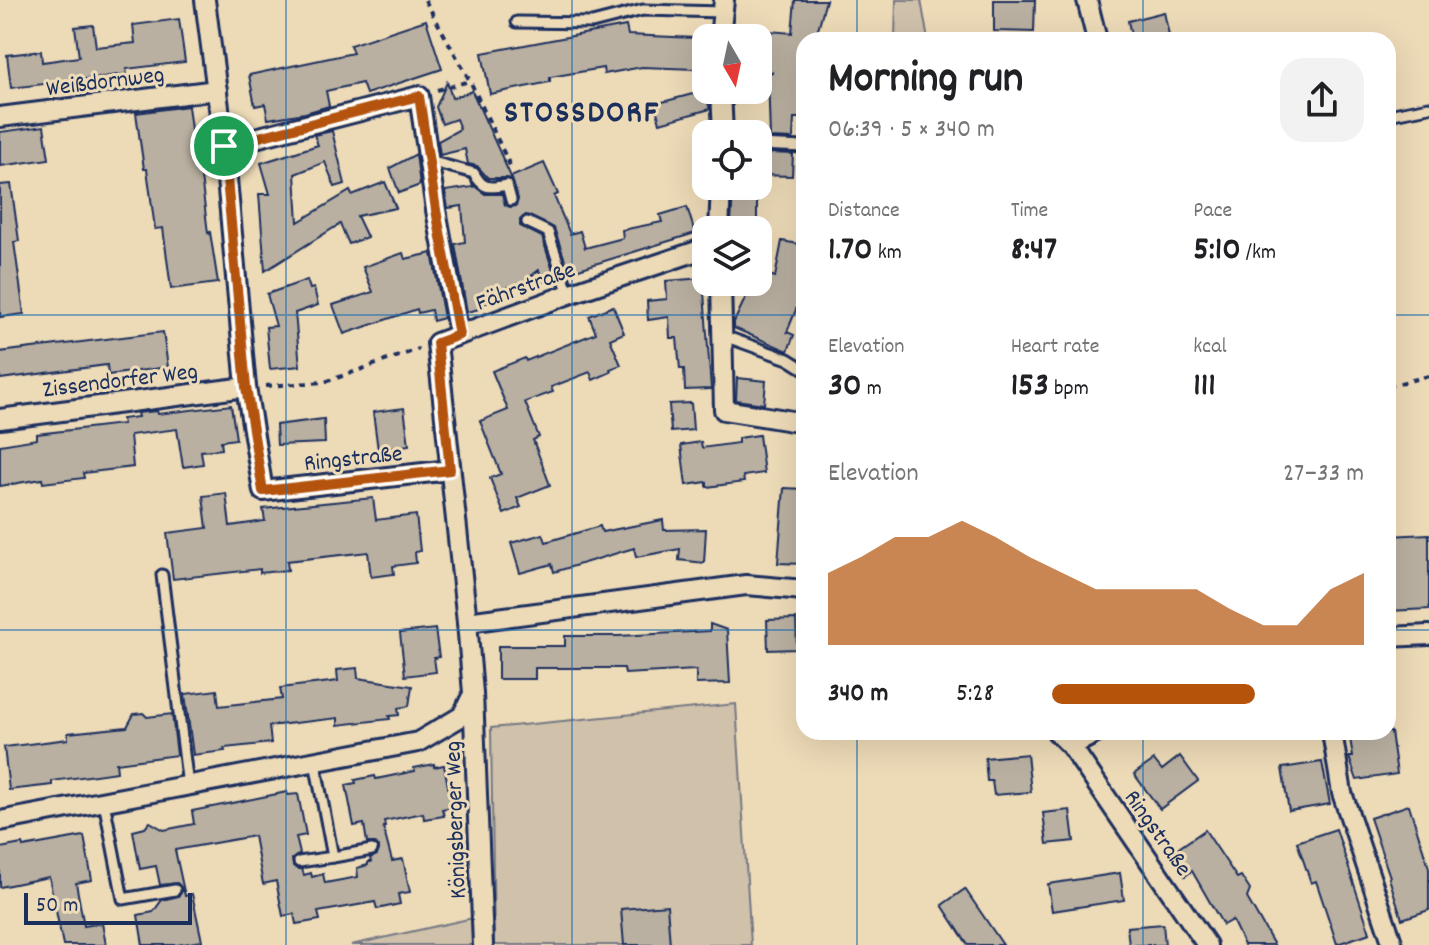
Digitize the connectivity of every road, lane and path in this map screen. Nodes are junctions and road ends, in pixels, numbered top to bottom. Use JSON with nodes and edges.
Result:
{"nodes":[{"id":1,"x":205,"y":0,"type":"edge"},
{"id":2,"x":425,"y":0,"type":"edge"},
{"id":3,"x":1087,"y":0,"type":"edge"},
{"id":4,"x":723,"y":6,"type":"edge"},
{"id":5,"x":517,"y":22,"type":"dead end"},
{"id":6,"x":1095,"y":32,"type":"edge"},
{"id":7,"x":470,"y":81,"type":"junction"},
{"id":8,"x":217,"y":90,"type":"junction"},
{"id":9,"x":419,"y":96,"type":"junction"},
{"id":10,"x":1429,"y":107,"type":"edge"},
{"id":11,"x":1396,"y":113,"type":"edge"},
{"id":12,"x":0,"y":117,"type":"edge"},
{"id":13,"x":224,"y":146,"type":"junction"},
{"id":14,"x":772,"y":146,"type":"edge"},
{"id":15,"x":796,"y":147,"type":"edge"},
{"id":16,"x":429,"y":161,"type":"junction"},
{"id":17,"x":514,"y":182,"type":"dead end"},
{"id":18,"x":511,"y":200,"type":"dead end"},
{"id":19,"x":527,"y":222,"type":"dead end"},
{"id":20,"x":692,"y":253,"type":"edge"},
{"id":21,"x":569,"y":294,"type":"junction"},
{"id":22,"x":722,"y":296,"type":"edge"},
{"id":23,"x":459,"y":335,"type":"junction"},
{"id":24,"x":724,"y":336,"type":"junction"},
{"id":25,"x":437,"y":343,"type":"junction"},
{"id":26,"x":796,"y":364,"type":"edge"},
{"id":27,"x":1429,"y":376,"type":"edge"},
{"id":28,"x":1396,"y":384,"type":"edge"},
{"id":29,"x":246,"y":387,"type":"junction"},
{"id":30,"x":0,"y":419,"type":"edge"},
{"id":31,"x":796,"y":422,"type":"edge"},
{"id":32,"x":450,"y":470,"type":"junction"},
{"id":33,"x":162,"y":575,"type":"dead end"},
{"id":34,"x":796,"y":589,"type":"edge"},
{"id":35,"x":467,"y":622,"type":"junction"},
{"id":36,"x":1429,"y":635,"type":"edge"},
{"id":37,"x":1396,"y":637,"type":"edge"},
{"id":38,"x":473,"y":693,"type":"junction"},
{"id":39,"x":1065,"y":740,"type":"edge"},
{"id":40,"x":1083,"y":740,"type":"edge"},
{"id":41,"x":1333,"y":740,"type":"edge"},
{"id":42,"x":1071,"y":746,"type":"junction"},
{"id":43,"x":315,"y":762,"type":"junction"},
{"id":44,"x":188,"y":786,"type":"junction"},
{"id":45,"x":104,"y":802,"type":"junction"},
{"id":46,"x":0,"y":821,"type":"edge"},
{"id":47,"x":372,"y":850,"type":"dead end"},
{"id":48,"x":333,"y":857,"type":"junction"},
{"id":49,"x":299,"y":862,"type":"dead end"},
{"id":50,"x":175,"y":890,"type":"dead end"},
{"id":51,"x":483,"y":945,"type":"edge"},
{"id":52,"x":1207,"y":945,"type":"edge"},
{"id":53,"x":1393,"y":945,"type":"edge"}],
"edges":[{"from":1,"to":8,"type":"street","name":"Ringstraße"},
{"from":2,"to":7,"type":"path"},
{"from":3,"to":6,"type":"street"},
{"from":4,"to":5,"type":"lane"},
{"from":7,"to":9,"type":"path"},
{"from":7,"to":17,"type":"path"},
{"from":8,"to":12,"type":"street","name":"Weißdornweg"},
{"from":8,"to":13,"type":"street","name":"Ringstraße"},
{"from":9,"to":13,"type":"street"},
{"from":9,"to":16,"type":"street"},
{"from":10,"to":11,"type":"lane"},
{"from":13,"to":29,"type":"street","name":"Ringstraße"},
{"from":14,"to":15,"type":"lane"},
{"from":16,"to":18,"type":"lane"},
{"from":16,"to":23,"type":"street"},
{"from":19,"to":21,"type":"lane"},
{"from":20,"to":21,"type":"street","name":"Fährstraße"},
{"from":21,"to":23,"type":"street","name":"Fährstraße"},
{"from":22,"to":24,"type":"street"},
{"from":23,"to":25,"type":"street","name":"Fährstraße"},
{"from":24,"to":26,"type":"lane"},
{"from":24,"to":31,"type":"street"},
{"from":25,"to":29,"type":"path"},
{"from":25,"to":32,"type":"street"},
{"from":27,"to":28,"type":"path"},
{"from":29,"to":30,"type":"street","name":"Zissendorfer Weg"},
{"from":29,"to":32,"type":"street","name":"Ringstraße"},
{"from":32,"to":35,"type":"street"},
{"from":33,"to":44,"type":"lane"},
{"from":34,"to":35,"type":"street"},
{"from":35,"to":38,"type":"street","name":"Königsberger Weg"},
{"from":36,"to":37,"type":"street"},
{"from":38,"to":43,"type":"street","name":"Königsberger Weg"},
{"from":38,"to":51,"type":"street","name":"Königsberger Weg"},
{"from":39,"to":42,"type":"street","name":"Ringstraße"},
{"from":40,"to":42,"type":"street"},
{"from":41,"to":53,"type":"street"},
{"from":42,"to":52,"type":"street","name":"Ringstraße"},
{"from":43,"to":44,"type":"street","name":"Königsberger Weg"},
{"from":43,"to":48,"type":"lane"},
{"from":44,"to":45,"type":"street","name":"Königsberger Weg"},
{"from":45,"to":46,"type":"street","name":"Königsberger Weg"},
{"from":45,"to":50,"type":"lane"},
{"from":47,"to":48,"type":"lane"},
{"from":48,"to":49,"type":"lane"}]}
